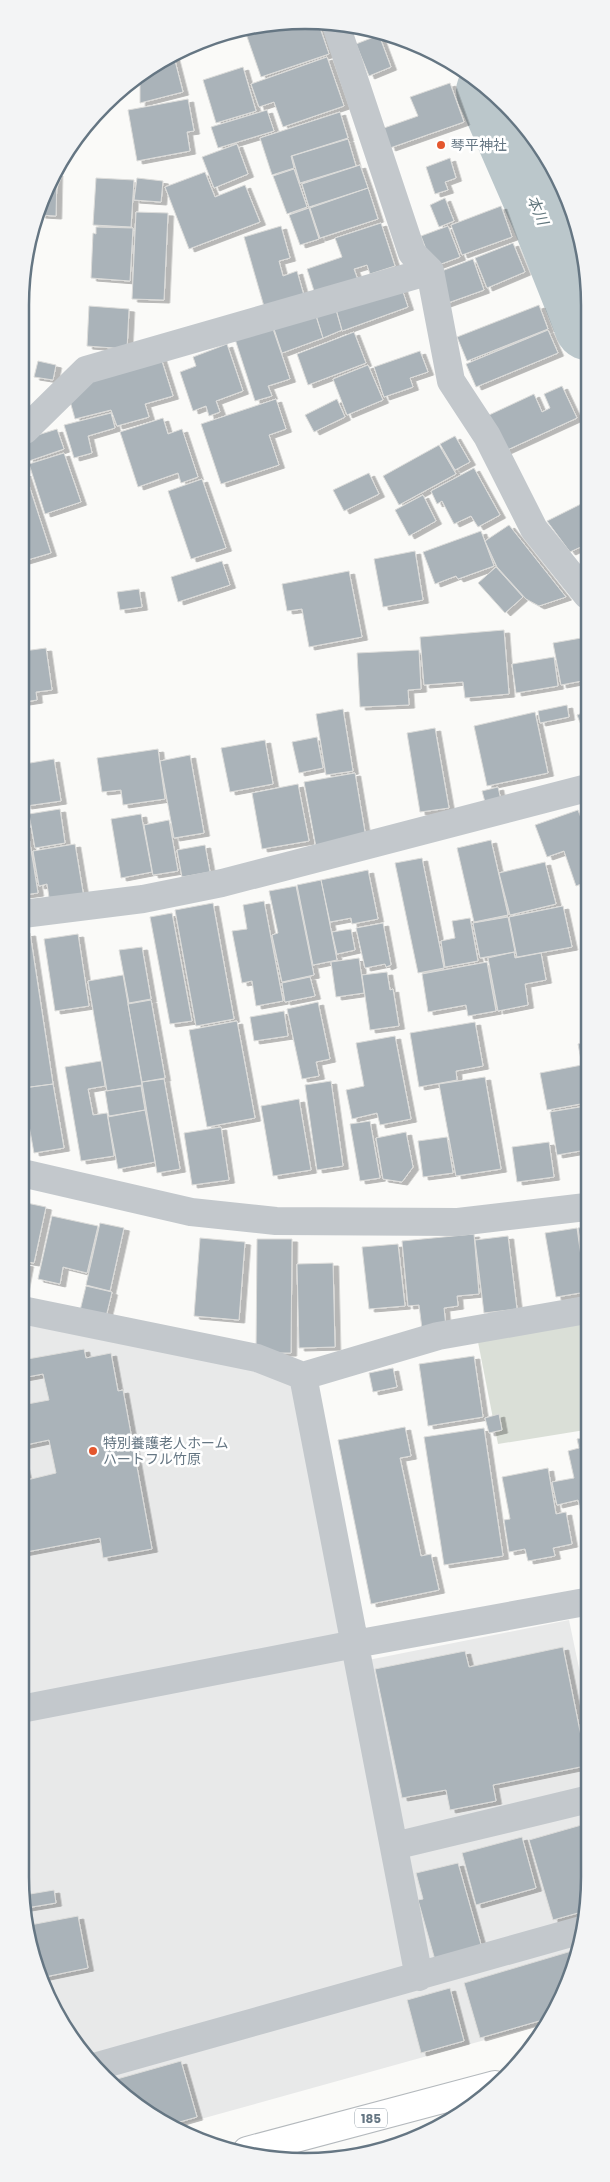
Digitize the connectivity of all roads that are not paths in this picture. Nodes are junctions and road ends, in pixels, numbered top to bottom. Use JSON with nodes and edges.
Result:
{"nodes":[{"id":1,"x":338,"y":31,"type":"edge"},
{"id":2,"x":430,"y":271,"type":"junction"},
{"id":3,"x":29,"y":426,"type":"edge"},
{"id":4,"x":581,"y":588,"type":"edge"},
{"id":5,"x":581,"y":790,"type":"edge"},
{"id":6,"x":29,"y":913,"type":"edge"},
{"id":7,"x":29,"y":1175,"type":"edge"},
{"id":8,"x":581,"y":1208,"type":"edge"},
{"id":9,"x":29,"y":1311,"type":"edge"},
{"id":10,"x":581,"y":1311,"type":"edge"},
{"id":11,"x":304,"y":1376,"type":"junction"},
{"id":12,"x":581,"y":1610,"type":"edge"},
{"id":13,"x":355,"y":1644,"type":"junction"},
{"id":14,"x":29,"y":1707,"type":"edge"},
{"id":15,"x":581,"y":1801,"type":"edge"},
{"id":16,"x":394,"y":1846,"type":"junction"},
{"id":17,"x":576,"y":1932,"type":"edge"},
{"id":18,"x":419,"y":1977,"type":"junction"},
{"id":19,"x":103,"y":2065,"type":"edge"},
{"id":20,"x":483,"y":2088,"type":"edge"},
{"id":21,"x":255,"y":2149,"type":"edge"}],
"edges":[{"from":1,"to":2,"type":"street"},
{"from":2,"to":3,"type":"street"},
{"from":2,"to":4,"type":"street"},
{"from":5,"to":6,"type":"street"},
{"from":7,"to":8,"type":"street"},
{"from":9,"to":11,"type":"street"},
{"from":10,"to":11,"type":"street"},
{"from":11,"to":13,"type":"street"},
{"from":12,"to":13,"type":"street"},
{"from":13,"to":14,"type":"street"},
{"from":13,"to":16,"type":"street"},
{"from":15,"to":16,"type":"street"},
{"from":16,"to":18,"type":"street"},
{"from":17,"to":18,"type":"street"},
{"from":18,"to":19,"type":"street"},
{"from":20,"to":21,"type":"highway","number":"185"}]}
